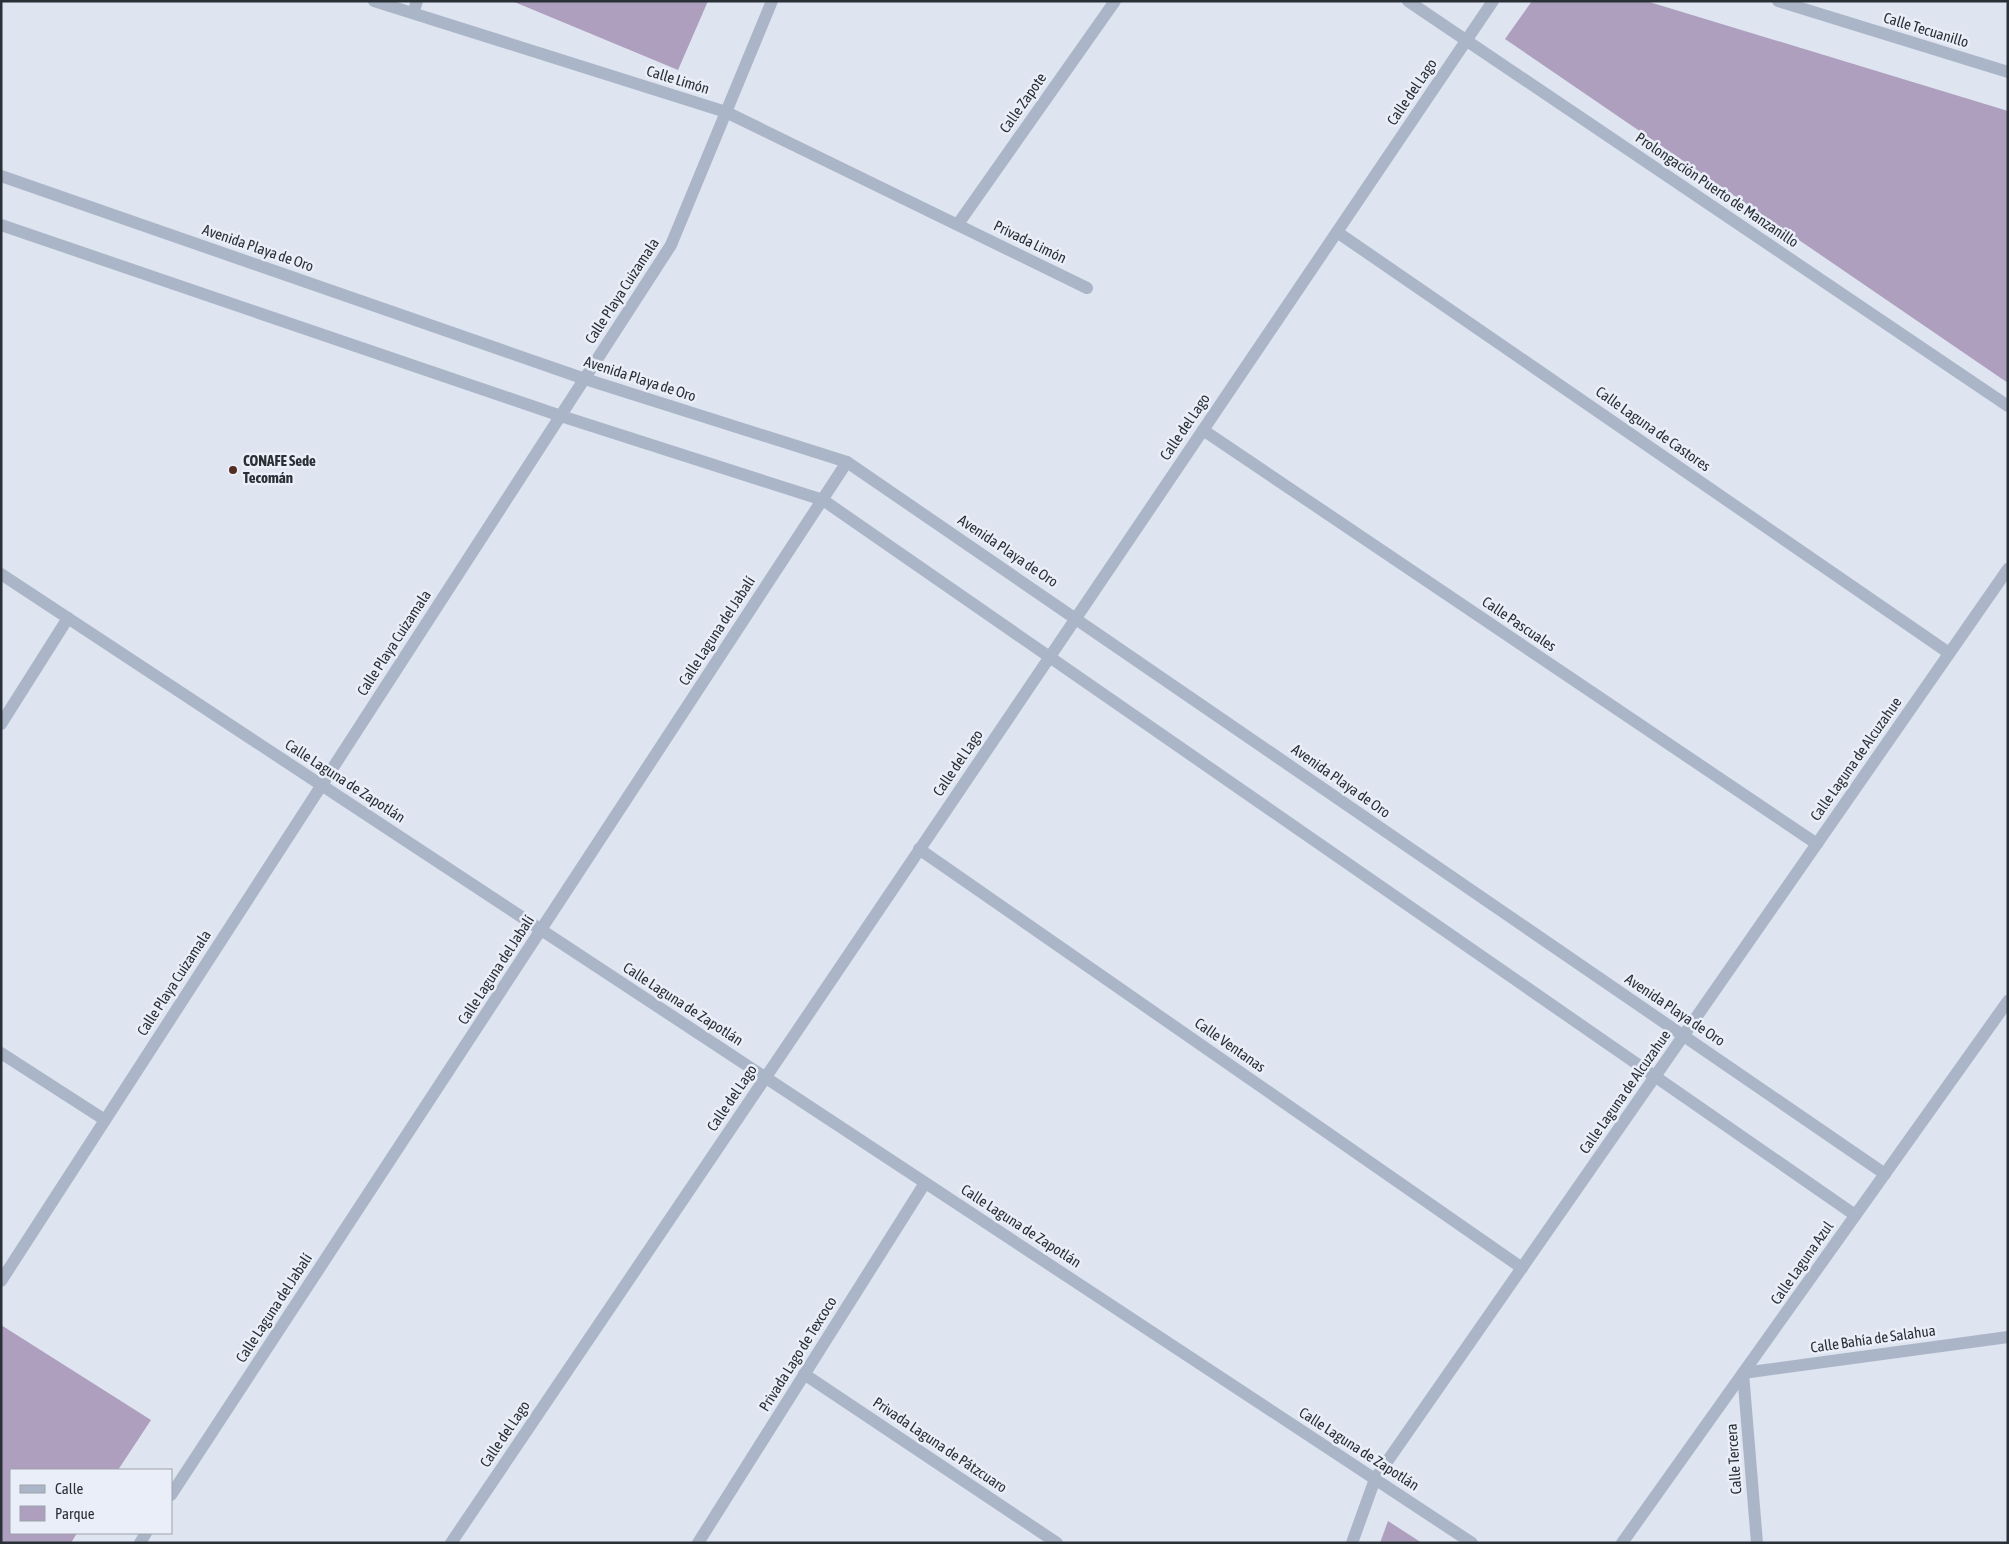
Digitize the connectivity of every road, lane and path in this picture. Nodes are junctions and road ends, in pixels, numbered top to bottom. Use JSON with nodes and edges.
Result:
{"nodes":[{"id":1,"x":374,"y":1,"type":"edge"},
{"id":2,"x":772,"y":1,"type":"edge"},
{"id":3,"x":1115,"y":1,"type":"edge"},
{"id":4,"x":1408,"y":1,"type":"edge"},
{"id":5,"x":1493,"y":1,"type":"edge"},
{"id":6,"x":1778,"y":1,"type":"edge"},
{"id":7,"x":415,"y":7,"type":"edge"},
{"id":8,"x":1466,"y":40,"type":"junction"},
{"id":9,"x":2008,"y":72,"type":"edge"},
{"id":10,"x":726,"y":112,"type":"junction"},
{"id":11,"x":1,"y":176,"type":"edge"},
{"id":12,"x":958,"y":224,"type":"junction"},
{"id":13,"x":1,"y":225,"type":"edge"},
{"id":14,"x":1337,"y":232,"type":"junction"},
{"id":15,"x":1087,"y":288,"type":"dead end"},
{"id":16,"x":585,"y":379,"type":"junction"},
{"id":17,"x":2008,"y":406,"type":"edge"},
{"id":18,"x":561,"y":416,"type":"junction"},
{"id":19,"x":1203,"y":430,"type":"junction"},
{"id":20,"x":848,"y":462,"type":"junction"},
{"id":21,"x":823,"y":500,"type":"junction"},
{"id":22,"x":2008,"y":569,"type":"edge"},
{"id":23,"x":1,"y":574,"type":"edge"},
{"id":24,"x":68,"y":618,"type":"junction"},
{"id":25,"x":1076,"y":618,"type":"junction"},
{"id":26,"x":1949,"y":653,"type":"junction"},
{"id":27,"x":1050,"y":656,"type":"junction"},
{"id":28,"x":1,"y":724,"type":"edge"},
{"id":29,"x":322,"y":785,"type":"junction"},
{"id":30,"x":1816,"y":844,"type":"junction"},
{"id":31,"x":919,"y":850,"type":"junction"},
{"id":32,"x":541,"y":930,"type":"junction"},
{"id":33,"x":2008,"y":1001,"type":"edge"},
{"id":34,"x":1683,"y":1036,"type":"junction"},
{"id":35,"x":1,"y":1053,"type":"edge"},
{"id":36,"x":1655,"y":1076,"type":"junction"},
{"id":37,"x":765,"y":1078,"type":"junction"},
{"id":38,"x":105,"y":1120,"type":"junction"},
{"id":39,"x":1885,"y":1174,"type":"junction"},
{"id":40,"x":925,"y":1182,"type":"junction"},
{"id":41,"x":1855,"y":1215,"type":"junction"},
{"id":42,"x":1522,"y":1268,"type":"junction"},
{"id":43,"x":1,"y":1281,"type":"edge"},
{"id":44,"x":2008,"y":1337,"type":"edge"},
{"id":45,"x":1743,"y":1372,"type":"junction"},
{"id":46,"x":804,"y":1374,"type":"junction"},
{"id":47,"x":1375,"y":1479,"type":"junction"},
{"id":48,"x":172,"y":1493,"type":"edge"},
{"id":49,"x":451,"y":1543,"type":"edge"},
{"id":50,"x":698,"y":1543,"type":"edge"},
{"id":51,"x":1057,"y":1543,"type":"edge"},
{"id":52,"x":1352,"y":1543,"type":"edge"},
{"id":53,"x":1472,"y":1543,"type":"edge"},
{"id":54,"x":1622,"y":1543,"type":"edge"},
{"id":55,"x":1756,"y":1543,"type":"edge"}],
"edges":[{"from":1,"to":7,"type":"street","name":"Calle Limón"},
{"from":2,"to":10,"type":"street","name":"Calle Playa Cuizamala"},
{"from":3,"to":12,"type":"street","name":"Calle Zapote"},
{"from":4,"to":8,"type":"street","name":"Prolongación Puerto de Manzanillo"},
{"from":5,"to":8,"type":"street","name":"Calle del Lago"},
{"from":6,"to":9,"type":"street","name":"Calle Tecuanillo"},
{"from":7,"to":10,"type":"street","name":"Calle Limón"},
{"from":8,"to":14,"type":"street","name":"Calle del Lago"},
{"from":8,"to":17,"type":"street","name":"Prolongación Puerto de Manzanillo"},
{"from":10,"to":12,"type":"street","name":"Calle Limón"},
{"from":10,"to":16,"type":"street","name":"Calle Playa Cuizamala"},
{"from":11,"to":16,"type":"street","name":"Avenida Playa de Oro"},
{"from":12,"to":15,"type":"street","name":"Privada Limón"},
{"from":13,"to":18,"type":"street"},
{"from":14,"to":19,"type":"street","name":"Calle del Lago"},
{"from":14,"to":26,"type":"street","name":"Calle Laguna de Castores"},
{"from":16,"to":18,"type":"street","name":"Calle Playa Cuizamala"},
{"from":16,"to":20,"type":"street","name":"Avenida Playa de Oro"},
{"from":18,"to":21,"type":"street"},
{"from":18,"to":29,"type":"street","name":"Calle Playa Cuizamala"},
{"from":19,"to":25,"type":"street","name":"Calle del Lago"},
{"from":19,"to":30,"type":"street","name":"Calle Pascuales"},
{"from":20,"to":21,"type":"street","name":"Calle Laguna del Jabalí"},
{"from":20,"to":25,"type":"street","name":"Avenida Playa de Oro"},
{"from":21,"to":27,"type":"street"},
{"from":21,"to":32,"type":"street","name":"Calle Laguna del Jabalí"},
{"from":22,"to":26,"type":"street","name":"Calle Laguna de Alcuzahue"},
{"from":23,"to":24,"type":"street","name":"Calle Laguna de Zapotlán"},
{"from":24,"to":28,"type":"street"},
{"from":24,"to":29,"type":"street","name":"Calle Laguna de Zapotlán"},
{"from":25,"to":27,"type":"street","name":"Calle del Lago"},
{"from":25,"to":34,"type":"street","name":"Avenida Playa de Oro"},
{"from":26,"to":30,"type":"street","name":"Calle Laguna de Alcuzahue"},
{"from":27,"to":31,"type":"street","name":"Calle del Lago"},
{"from":27,"to":36,"type":"street"},
{"from":29,"to":32,"type":"street","name":"Calle Laguna de Zapotlán"},
{"from":29,"to":38,"type":"street","name":"Calle Playa Cuizamala"},
{"from":30,"to":34,"type":"street","name":"Calle Laguna de Alcuzahue"},
{"from":31,"to":37,"type":"street","name":"Calle del Lago"},
{"from":31,"to":42,"type":"street","name":"Calle Ventanas"},
{"from":32,"to":37,"type":"street","name":"Calle Laguna de Zapotlán"},
{"from":32,"to":48,"type":"street","name":"Calle Laguna del Jabalí"},
{"from":33,"to":39,"type":"street","name":"Calle Laguna Azul"},
{"from":34,"to":36,"type":"street","name":"Calle Laguna de Alcuzahue"},
{"from":34,"to":39,"type":"street","name":"Avenida Playa de Oro"},
{"from":35,"to":38,"type":"street"},
{"from":36,"to":41,"type":"street"},
{"from":36,"to":42,"type":"street","name":"Calle Laguna de Alcuzahue"},
{"from":37,"to":40,"type":"street","name":"Calle Laguna de Zapotlán"},
{"from":37,"to":49,"type":"street","name":"Calle del Lago"},
{"from":38,"to":43,"type":"street","name":"Calle Playa Cuizamala"},
{"from":39,"to":41,"type":"street","name":"Calle Laguna Azul"},
{"from":40,"to":46,"type":"street","name":"Privada Lago de Texcoco"},
{"from":40,"to":47,"type":"street","name":"Calle Laguna de Zapotlán"},
{"from":41,"to":45,"type":"street","name":"Calle Laguna Azul"},
{"from":42,"to":47,"type":"street","name":"Calle Laguna de Alcuzahue"},
{"from":44,"to":45,"type":"street","name":"Calle Bahía de Salahua"},
{"from":45,"to":54,"type":"street","name":"Calle Laguna Azul"},
{"from":45,"to":55,"type":"street","name":"Calle Tercera"},
{"from":46,"to":50,"type":"street","name":"Privada Lago de Texcoco"},
{"from":46,"to":51,"type":"street","name":"Privada Laguna de Pátzcuaro"},
{"from":47,"to":52,"type":"street","name":"Calle Laguna de Alcuzahue"},
{"from":47,"to":53,"type":"street","name":"Calle Laguna de Zapotlán"}]}
